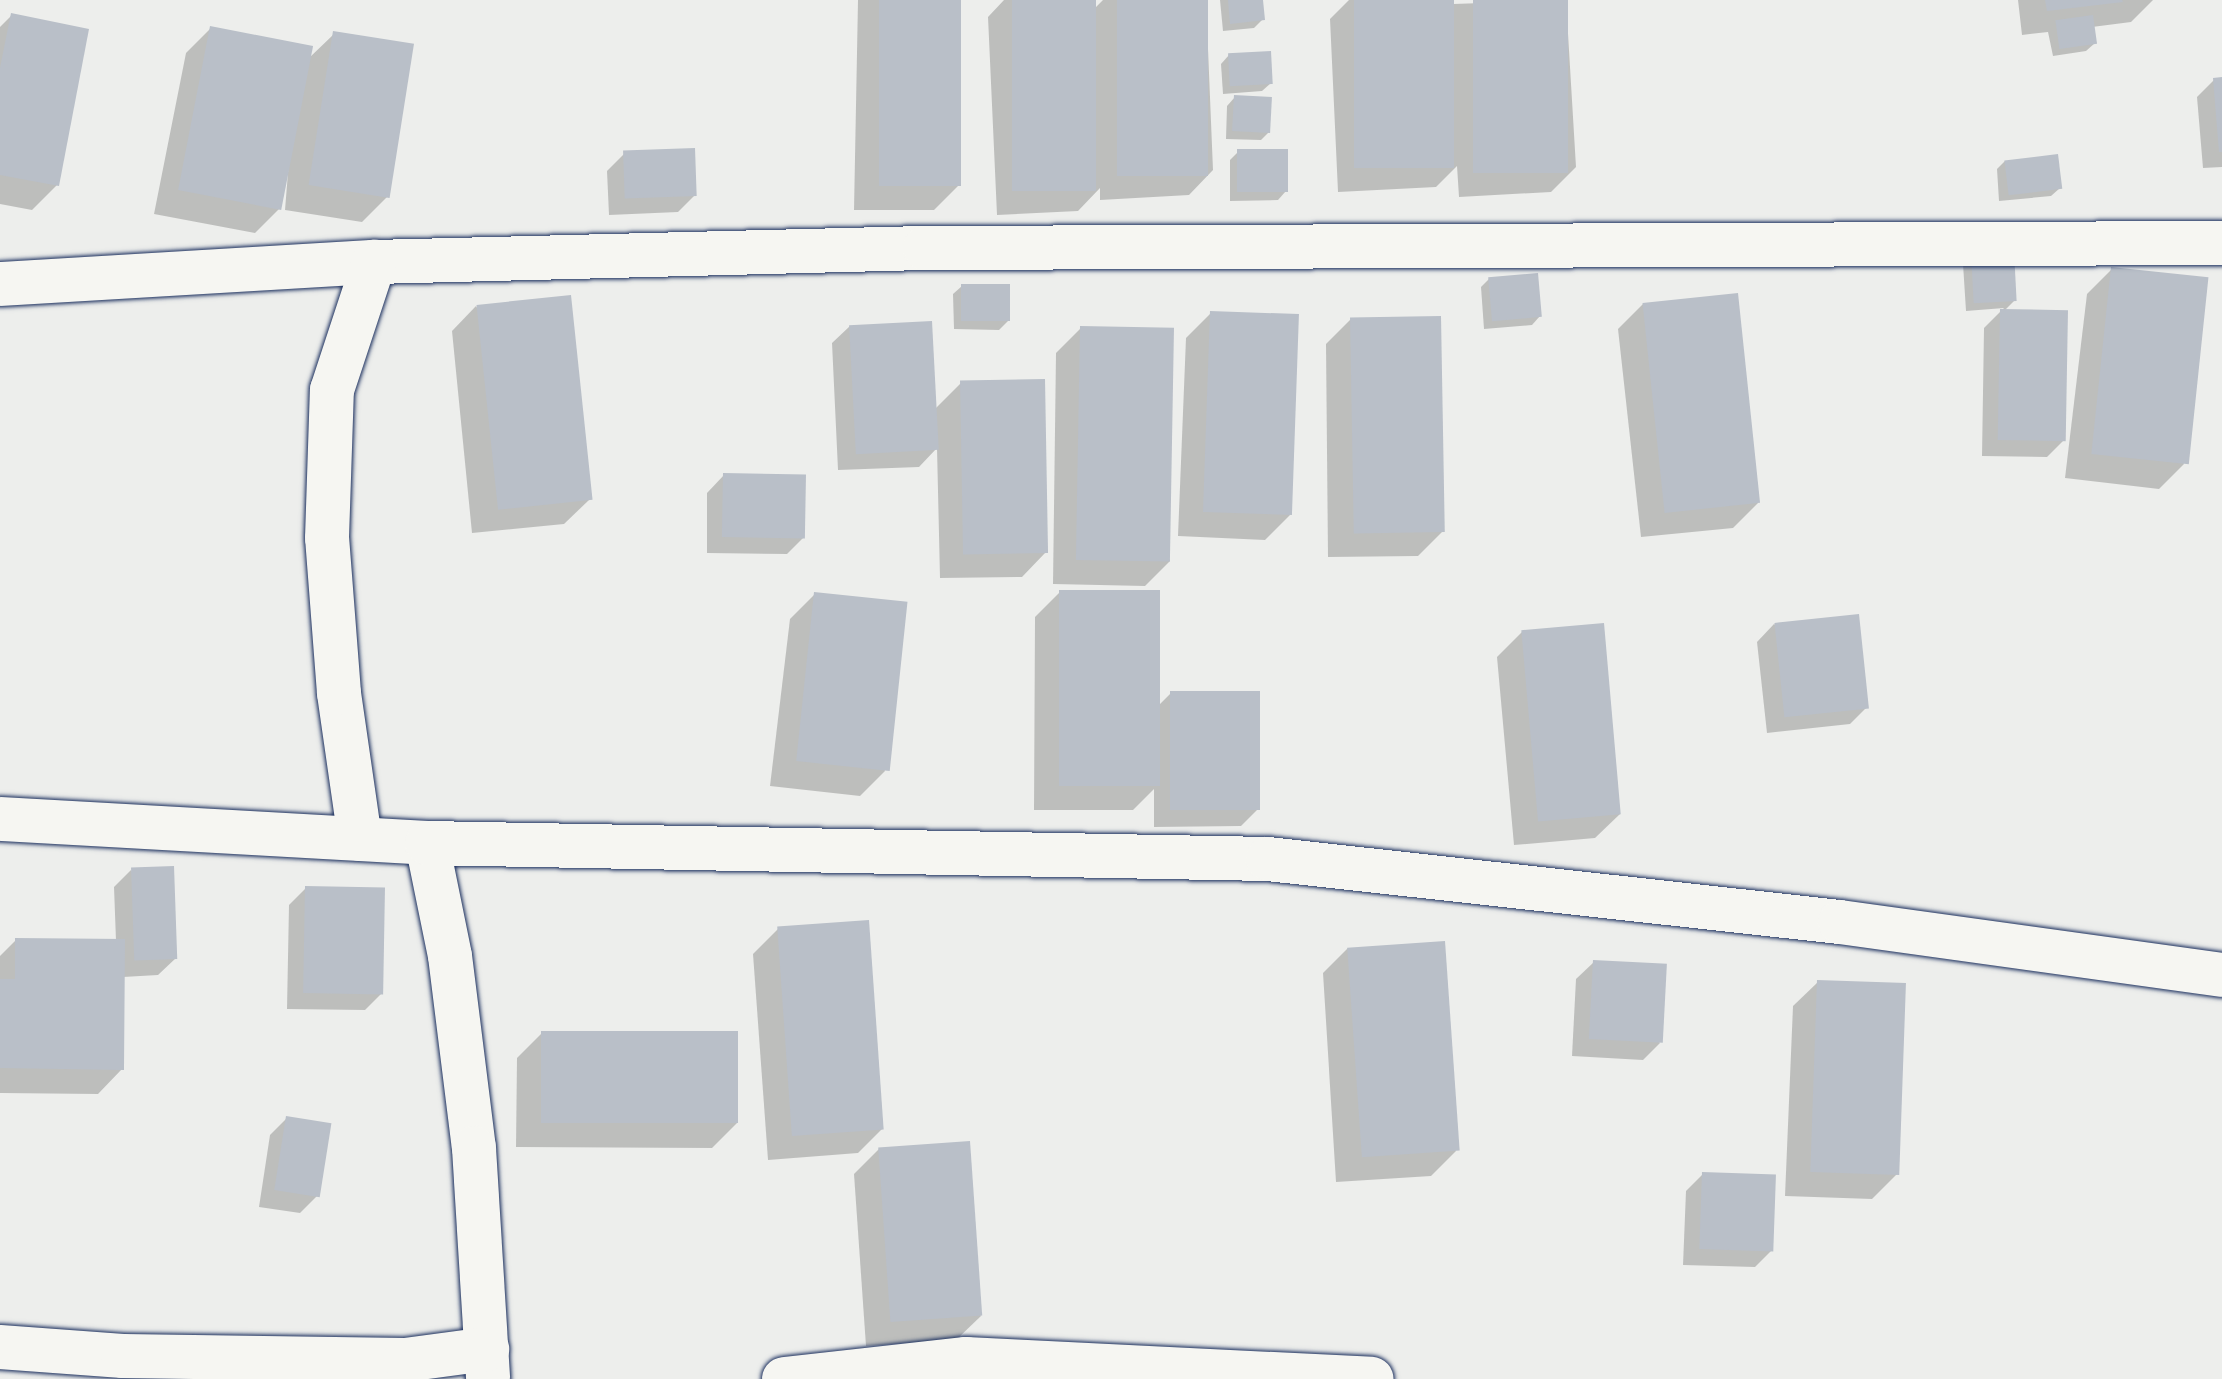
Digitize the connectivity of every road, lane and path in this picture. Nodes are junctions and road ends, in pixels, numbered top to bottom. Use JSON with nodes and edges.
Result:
{"nodes":[{"id":1,"x":2222,"y":243,"type":"edge"},
{"id":2,"x":374,"y":262,"type":"junction"},
{"id":3,"x":0,"y":284,"type":"edge"},
{"id":4,"x":0,"y":819,"type":"edge"},
{"id":5,"x":360,"y":839,"type":"junction"},
{"id":6,"x":427,"y":843,"type":"junction"},
{"id":7,"x":2222,"y":975,"type":"edge"},
{"id":8,"x":0,"y":1347,"type":"edge"},
{"id":9,"x":488,"y":1364,"type":"edge"},
{"id":10,"x":784,"y":1379,"type":"edge"},
{"id":11,"x":1372,"y":1379,"type":"edge"}],
"edges":[{"from":1,"to":2,"type":"street"},
{"from":2,"to":3,"type":"street"},
{"from":2,"to":5,"type":"street"},
{"from":4,"to":5,"type":"street"},
{"from":5,"to":6,"type":"street"},
{"from":6,"to":7,"type":"street"},
{"from":6,"to":9,"type":"street"},
{"from":8,"to":9,"type":"street"},
{"from":10,"to":11,"type":"street"}]}
